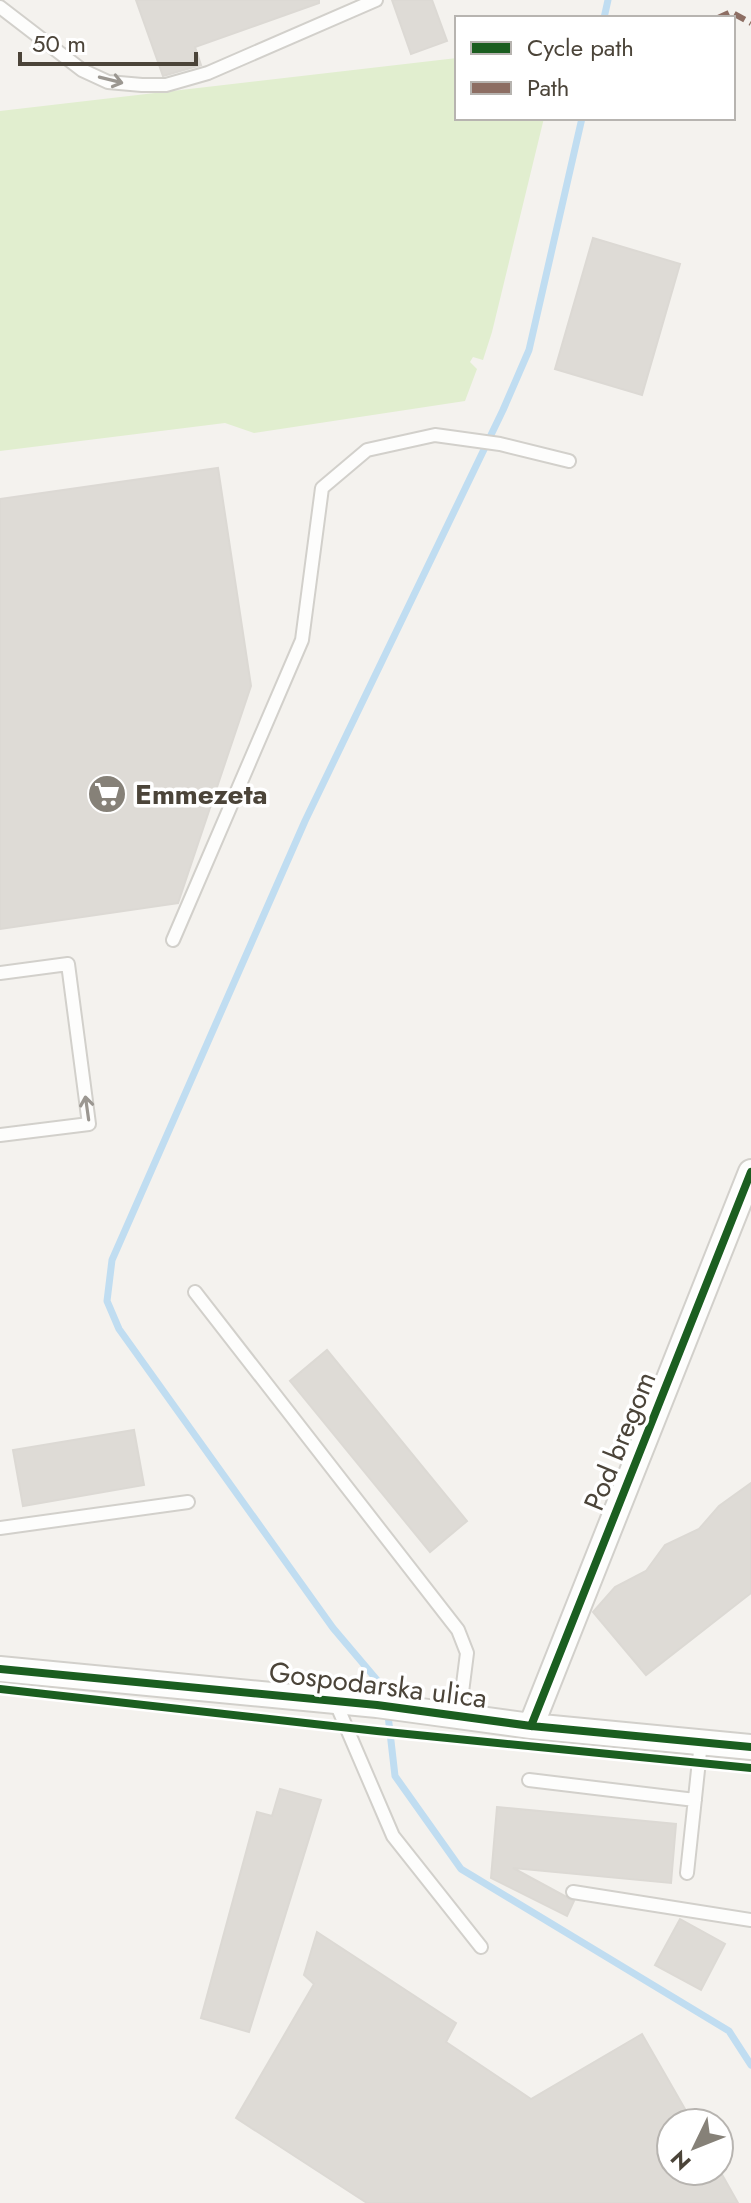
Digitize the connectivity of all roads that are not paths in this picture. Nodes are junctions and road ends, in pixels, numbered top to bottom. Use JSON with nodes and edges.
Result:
{"nodes":[{"id":1,"x":9,"y":0,"type":"edge"},
{"id":2,"x":376,"y":0,"type":"edge"},
{"id":3,"x":0,"y":5,"type":"edge"},
{"id":4,"x":569,"y":461,"type":"dead end"},
{"id":5,"x":173,"y":940,"type":"dead end"},
{"id":6,"x":0,"y":973,"type":"edge"},
{"id":7,"x":0,"y":1135,"type":"edge"},
{"id":8,"x":748,"y":1187,"type":"edge"},
{"id":9,"x":195,"y":1292,"type":"dead end"},
{"id":10,"x":188,"y":1502,"type":"dead end"},
{"id":11,"x":0,"y":1528,"type":"edge"},
{"id":12,"x":0,"y":1669,"type":"edge"},
{"id":13,"x":335,"y":1701,"type":"junction"},
{"id":14,"x":459,"y":1716,"type":"junction"},
{"id":15,"x":531,"y":1726,"type":"junction"},
{"id":16,"x":701,"y":1742,"type":"junction"},
{"id":17,"x":751,"y":1747,"type":"edge"},
{"id":18,"x":529,"y":1780,"type":"dead end"},
{"id":19,"x":695,"y":1800,"type":"junction"},
{"id":20,"x":687,"y":1873,"type":"dead end"},
{"id":21,"x":573,"y":1892,"type":"dead end"},
{"id":22,"x":751,"y":1920,"type":"edge"},
{"id":23,"x":481,"y":1947,"type":"dead end"}],
"edges":[{"from":1,"to":3,"type":"lane"},
{"from":3,"to":2,"type":"lane","one_way":true},
{"from":4,"to":5,"type":"lane"},
{"from":7,"to":6,"type":"lane","one_way":true},
{"from":8,"to":15,"type":"street","name":"Pod bregom"},
{"from":9,"to":14,"type":"lane"},
{"from":10,"to":11,"type":"lane"},
{"from":12,"to":13,"type":"street","name":"Gospodarska ulica"},
{"from":13,"to":14,"type":"street","name":"Gospodarska ulica"},
{"from":13,"to":23,"type":"lane"},
{"from":14,"to":15,"type":"street","name":"Gospodarska ulica"},
{"from":15,"to":16,"type":"street","name":"Gospodarska ulica"},
{"from":16,"to":17,"type":"street","name":"Gospodarska ulica"},
{"from":16,"to":19,"type":"lane"},
{"from":18,"to":19,"type":"lane"},
{"from":19,"to":20,"type":"lane"},
{"from":21,"to":22,"type":"lane"}]}
